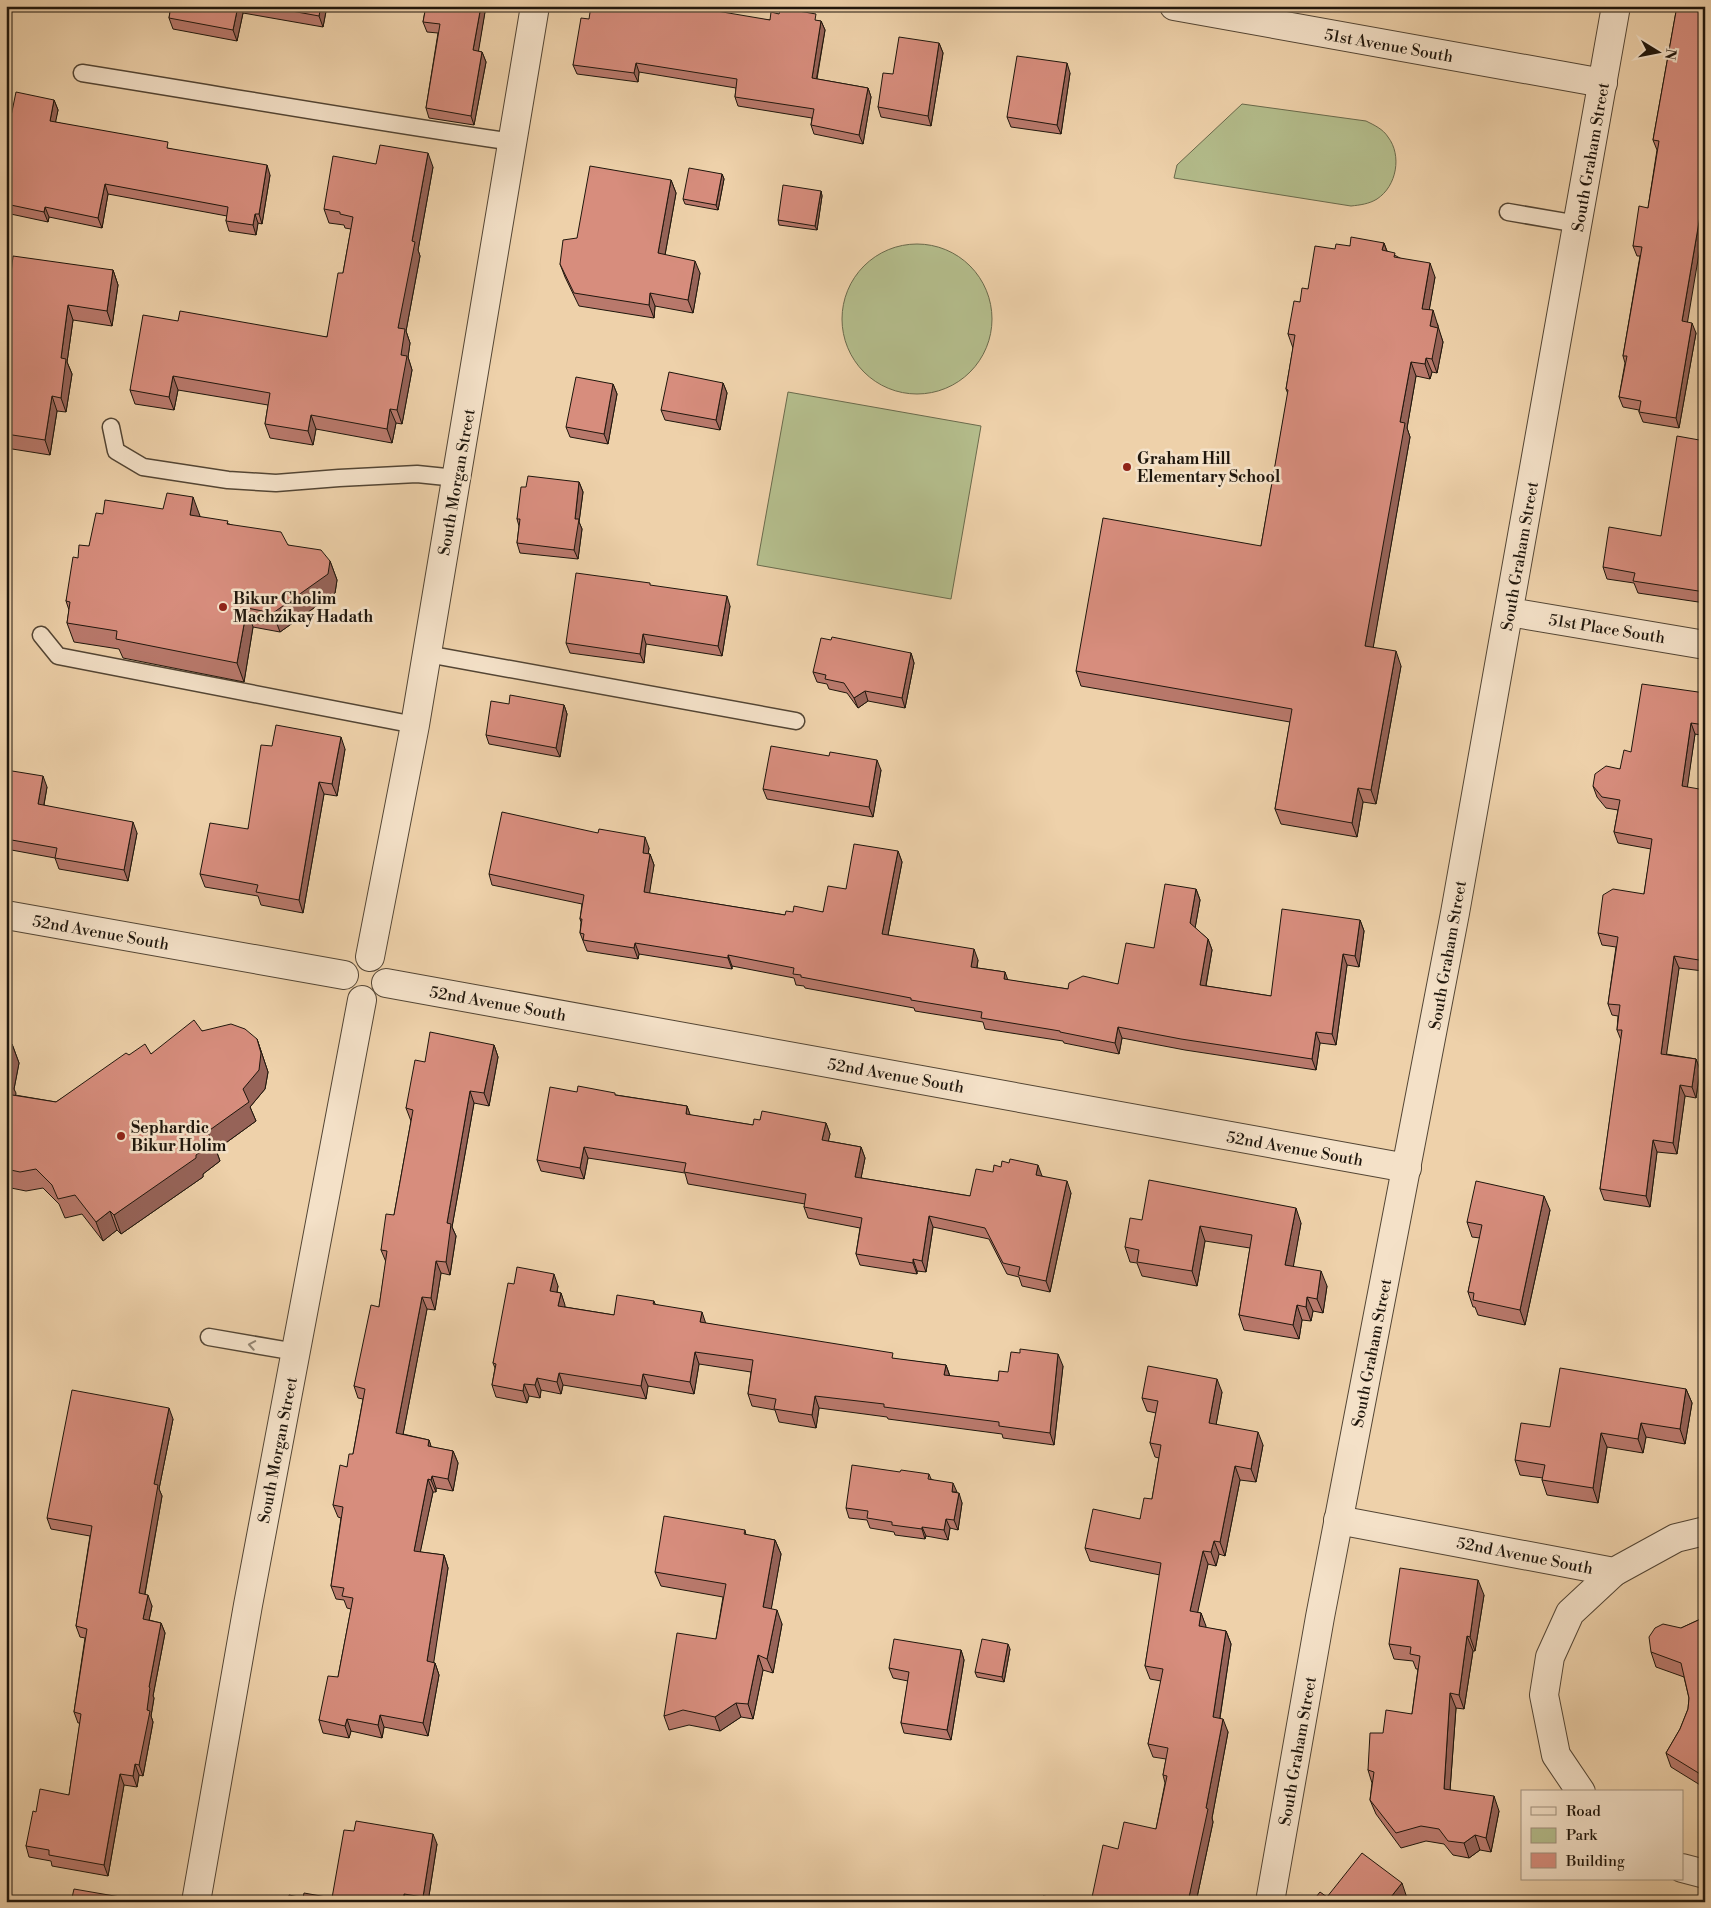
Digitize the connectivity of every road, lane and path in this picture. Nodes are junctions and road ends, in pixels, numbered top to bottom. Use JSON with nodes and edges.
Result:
{"nodes":[{"id":1,"x":536,"y":6,"type":"edge"},
{"id":2,"x":1174,"y":6,"type":"edge"},
{"id":3,"x":1616,"y":6,"type":"edge"},
{"id":4,"x":82,"y":73,"type":"dead end"},
{"id":5,"x":1603,"y":83,"type":"junction"},
{"id":6,"x":513,"y":142,"type":"junction"},
{"id":7,"x":1508,"y":212,"type":"dead end"},
{"id":8,"x":1578,"y":224,"type":"junction"},
{"id":9,"x":111,"y":427,"type":"dead end"},
{"id":10,"x":456,"y":478,"type":"junction"},
{"id":11,"x":1508,"y":612,"type":"junction"},
{"id":12,"x":41,"y":635,"type":"dead end"},
{"id":13,"x":1705,"y":645,"type":"edge"},
{"id":14,"x":427,"y":654,"type":"junction"},
{"id":15,"x":796,"y":721,"type":"dead end"},
{"id":16,"x":415,"y":725,"type":"junction"},
{"id":17,"x":6,"y":915,"type":"edge"},
{"id":18,"x":370,"y":957,"type":"junction"},
{"id":19,"x":344,"y":975,"type":"junction"},
{"id":20,"x":386,"y":983,"type":"junction"},
{"id":21,"x":362,"y":1000,"type":"junction"},
{"id":22,"x":1407,"y":1168,"type":"junction"},
{"id":23,"x":209,"y":1337,"type":"dead end"},
{"id":24,"x":296,"y":1352,"type":"junction"},
{"id":25,"x":1338,"y":1520,"type":"junction"},
{"id":26,"x":1705,"y":1531,"type":"edge"},
{"id":27,"x":1614,"y":1572,"type":"junction"},
{"id":28,"x":1580,"y":1790,"type":"edge"},
{"id":29,"x":1684,"y":1869,"type":"edge"},
{"id":30,"x":1705,"y":1874,"type":"edge"},
{"id":31,"x":196,"y":1902,"type":"edge"},
{"id":32,"x":1270,"y":1902,"type":"edge"}],
"edges":[{"from":1,"to":6,"type":"street","name":"South Morgan Street"},
{"from":2,"to":5,"type":"street","name":"51st Avenue South"},
{"from":3,"to":5,"type":"street","name":"South Graham Street"},
{"from":4,"to":6,"type":"lane"},
{"from":5,"to":8,"type":"street","name":"South Graham Street"},
{"from":6,"to":10,"type":"street","name":"South Morgan Street"},
{"from":7,"to":8,"type":"lane"},
{"from":8,"to":11,"type":"street","name":"South Graham Street"},
{"from":9,"to":10,"type":"lane"},
{"from":10,"to":14,"type":"street","name":"South Morgan Street"},
{"from":11,"to":13,"type":"street","name":"51st Place South"},
{"from":11,"to":22,"type":"street","name":"South Graham Street"},
{"from":12,"to":16,"type":"lane"},
{"from":14,"to":15,"type":"lane"},
{"from":14,"to":16,"type":"street","name":"South Morgan Street"},
{"from":16,"to":18,"type":"street","name":"South Morgan Street"},
{"from":17,"to":19,"type":"street","name":"52nd Avenue South"},
{"from":18,"to":19,"type":"street"},
{"from":18,"to":20,"type":"street"},
{"from":19,"to":21,"type":"street"},
{"from":20,"to":21,"type":"street"},
{"from":20,"to":22,"type":"street","name":"52nd Avenue South"},
{"from":21,"to":24,"type":"street","name":"South Morgan Street"},
{"from":22,"to":25,"type":"street","name":"South Graham Street"},
{"from":24,"to":23,"type":"lane","one_way":true},
{"from":24,"to":31,"type":"street","name":"South Morgan Street"},
{"from":25,"to":27,"type":"street","name":"52nd Avenue South"},
{"from":25,"to":32,"type":"street","name":"South Graham Street"},
{"from":26,"to":27,"type":"street","name":"52nd Avenue South"},
{"from":27,"to":28,"type":"street"},
{"from":29,"to":30,"type":"street"}]}
